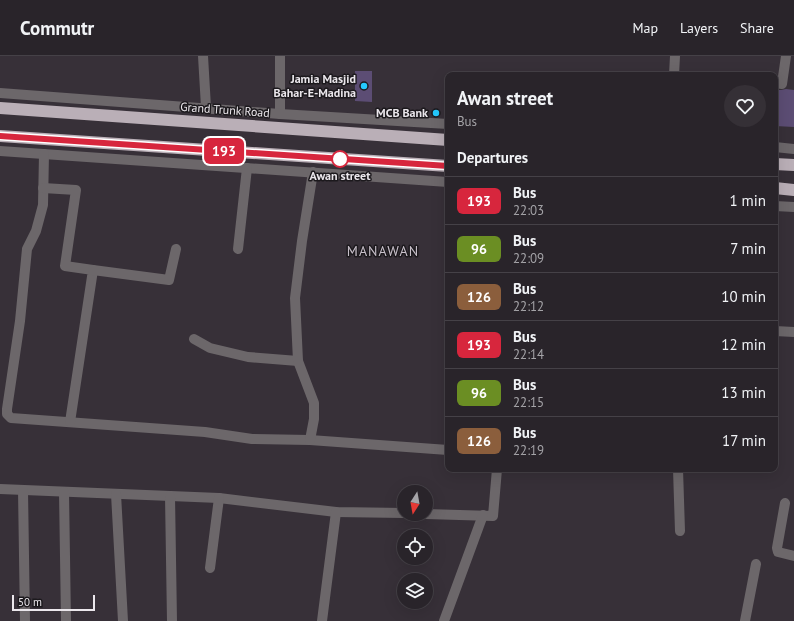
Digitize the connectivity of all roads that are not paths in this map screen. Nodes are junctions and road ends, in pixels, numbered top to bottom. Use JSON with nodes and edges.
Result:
{"nodes":[{"id":1,"x":203,"y":56,"type":"edge"},
{"id":2,"x":280,"y":56,"type":"edge"},
{"id":3,"x":675,"y":56,"type":"edge"},
{"id":4,"x":786,"y":56,"type":"edge"},
{"id":5,"x":674,"y":72,"type":"edge"},
{"id":6,"x":778,"y":83,"type":"edge"},
{"id":7,"x":0,"y":93,"type":"edge"},
{"id":8,"x":206,"y":107,"type":"junction"},
{"id":9,"x":0,"y":108,"type":"edge"},
{"id":10,"x":280,"y":114,"type":"junction"},
{"id":11,"x":445,"y":124,"type":"edge"},
{"id":12,"x":0,"y":136,"type":"edge"},
{"id":13,"x":445,"y":140,"type":"edge"},
{"id":14,"x":778,"y":147,"type":"edge"},
{"id":15,"x":794,"y":149,"type":"edge"},
{"id":16,"x":0,"y":151,"type":"edge"},
{"id":17,"x":44,"y":154,"type":"junction"},
{"id":18,"x":265,"y":154,"type":"junction"},
{"id":19,"x":355,"y":160,"type":"junction"},
{"id":20,"x":778,"y":164,"type":"edge"},
{"id":21,"x":794,"y":165,"type":"edge"},
{"id":22,"x":445,"y":166,"type":"edge"},
{"id":23,"x":247,"y":168,"type":"junction"},
{"id":24,"x":264,"y":169,"type":"junction"},
{"id":25,"x":313,"y":172,"type":"junction"},
{"id":26,"x":354,"y":175,"type":"junction"},
{"id":27,"x":445,"y":182,"type":"edge"},
{"id":28,"x":43,"y":188,"type":"junction"},
{"id":29,"x":778,"y":188,"type":"edge"},
{"id":30,"x":794,"y":190,"type":"edge"},
{"id":31,"x":778,"y":206,"type":"edge"},
{"id":32,"x":794,"y":207,"type":"edge"},
{"id":33,"x":238,"y":248,"type":"dead end"},
{"id":34,"x":176,"y":249,"type":"dead end"},
{"id":35,"x":93,"y":270,"type":"junction"},
{"id":36,"x":778,"y":331,"type":"edge"},
{"id":37,"x":794,"y":332,"type":"edge"},
{"id":38,"x":194,"y":339,"type":"dead end"},
{"id":39,"x":298,"y":361,"type":"junction"},
{"id":40,"x":4,"y":414,"type":"edge"},
{"id":41,"x":70,"y":422,"type":"junction"},
{"id":42,"x":310,"y":440,"type":"junction"},
{"id":43,"x":445,"y":450,"type":"edge"},
{"id":44,"x":497,"y":472,"type":"edge"},
{"id":45,"x":677,"y":472,"type":"edge"},
{"id":46,"x":0,"y":490,"type":"edge"},
{"id":47,"x":23,"y":490,"type":"junction"},
{"id":48,"x":64,"y":492,"type":"junction"},
{"id":49,"x":116,"y":494,"type":"junction"},
{"id":50,"x":170,"y":496,"type":"junction"},
{"id":51,"x":219,"y":498,"type":"junction"},
{"id":52,"x":785,"y":503,"type":"dead end"},
{"id":53,"x":336,"y":512,"type":"junction"},
{"id":54,"x":397,"y":514,"type":"edge"},
{"id":55,"x":433,"y":514,"type":"edge"},
{"id":56,"x":483,"y":515,"type":"junction"},
{"id":57,"x":680,"y":531,"type":"dead end"},
{"id":58,"x":794,"y":556,"type":"edge"},
{"id":59,"x":756,"y":564,"type":"dead end"},
{"id":60,"x":210,"y":568,"type":"dead end"},
{"id":61,"x":24,"y":621,"type":"edge"},
{"id":62,"x":66,"y":621,"type":"edge"},
{"id":63,"x":123,"y":621,"type":"edge"},
{"id":64,"x":172,"y":621,"type":"edge"},
{"id":65,"x":322,"y":621,"type":"edge"},
{"id":66,"x":444,"y":621,"type":"edge"},
{"id":67,"x":744,"y":621,"type":"edge"}],
"edges":[{"from":1,"to":8,"type":"street"},
{"from":2,"to":10,"type":"street"},
{"from":3,"to":5,"type":"street"},
{"from":4,"to":6,"type":"street"},
{"from":7,"to":8,"type":"street"},
{"from":8,"to":10,"type":"street"},
{"from":9,"to":13,"type":"highway","name":"Grand Trunk Road"},
{"from":10,"to":11,"type":"street"},
{"from":12,"to":18,"type":"highway"},
{"from":14,"to":15,"type":"street"},
{"from":16,"to":17,"type":"street"},
{"from":17,"to":23,"type":"street"},
{"from":17,"to":28,"type":"street"},
{"from":18,"to":19,"type":"highway"},
{"from":18,"to":24,"type":"street"},
{"from":19,"to":22,"type":"highway"},
{"from":19,"to":26,"type":"street"},
{"from":20,"to":21,"type":"highway"},
{"from":23,"to":24,"type":"street"},
{"from":23,"to":33,"type":"street"},
{"from":24,"to":25,"type":"street"},
{"from":25,"to":26,"type":"street"},
{"from":25,"to":39,"type":"street"},
{"from":26,"to":27,"type":"street"},
{"from":28,"to":35,"type":"street"},
{"from":28,"to":40,"type":"street"},
{"from":29,"to":30,"type":"highway"},
{"from":31,"to":32,"type":"street"},
{"from":34,"to":35,"type":"street"},
{"from":35,"to":41,"type":"street"},
{"from":36,"to":37,"type":"street"},
{"from":38,"to":39,"type":"street"},
{"from":39,"to":42,"type":"street"},
{"from":40,"to":41,"type":"street"},
{"from":41,"to":42,"type":"street"},
{"from":42,"to":43,"type":"street"},
{"from":44,"to":56,"type":"street"},
{"from":45,"to":57,"type":"street"},
{"from":46,"to":47,"type":"street"},
{"from":47,"to":48,"type":"street"},
{"from":47,"to":61,"type":"street"},
{"from":48,"to":49,"type":"street"},
{"from":48,"to":62,"type":"street"},
{"from":49,"to":50,"type":"street"},
{"from":49,"to":63,"type":"street"},
{"from":50,"to":51,"type":"street"},
{"from":50,"to":64,"type":"street"},
{"from":51,"to":53,"type":"street"},
{"from":51,"to":60,"type":"street"},
{"from":52,"to":58,"type":"street"},
{"from":53,"to":54,"type":"street"},
{"from":53,"to":65,"type":"street"},
{"from":55,"to":56,"type":"street"},
{"from":56,"to":66,"type":"street"},
{"from":59,"to":67,"type":"street"}]}
